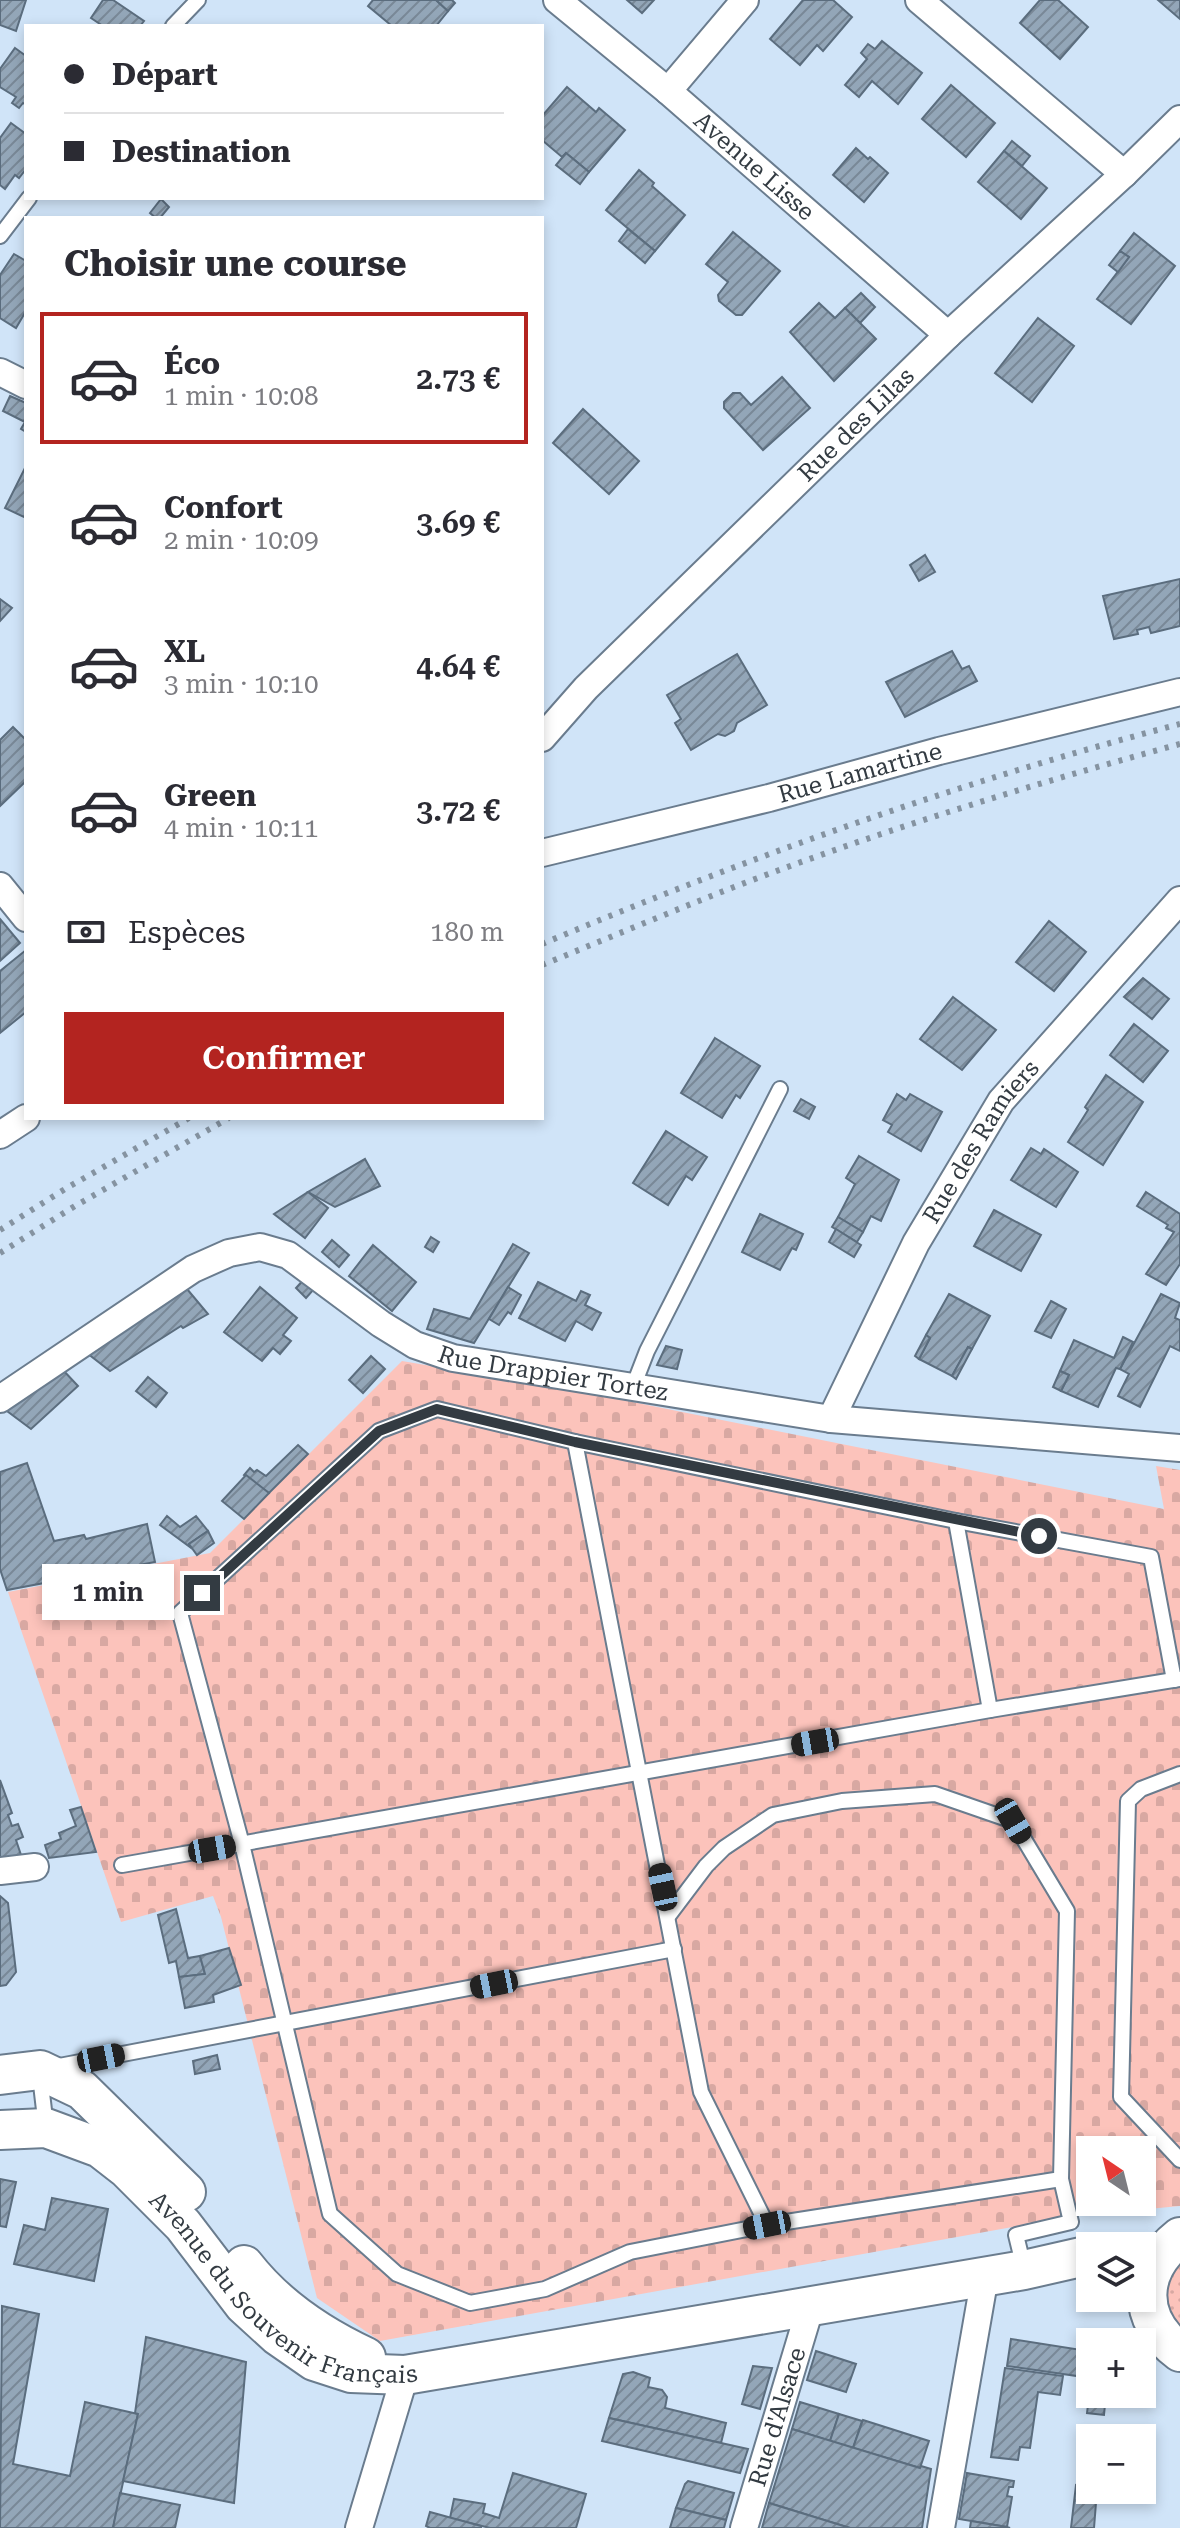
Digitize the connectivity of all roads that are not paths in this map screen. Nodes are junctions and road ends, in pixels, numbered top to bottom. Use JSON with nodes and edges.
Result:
{"nodes":[{"id":1,"x":198,"y":0,"type":"edge"},
{"id":2,"x":557,"y":0,"type":"edge"},
{"id":3,"x":745,"y":0,"type":"edge"},
{"id":4,"x":919,"y":0,"type":"edge"},
{"id":5,"x":175,"y":24,"type":"edge"},
{"id":6,"x":668,"y":91,"type":"junction"},
{"id":7,"x":1180,"y":119,"type":"edge"},
{"id":8,"x":1124,"y":174,"type":"junction"},
{"id":9,"x":27,"y":200,"type":"edge"},
{"id":10,"x":0,"y":236,"type":"edge"},
{"id":11,"x":948,"y":335,"type":"junction"},
{"id":12,"x":0,"y":372,"type":"edge"},
{"id":13,"x":24,"y":384,"type":"edge"},
{"id":14,"x":1180,"y":692,"type":"edge"},
{"id":15,"x":544,"y":736,"type":"edge"},
{"id":16,"x":544,"y":853,"type":"edge"},
{"id":17,"x":0,"y":886,"type":"edge"},
{"id":18,"x":1180,"y":900,"type":"edge"},
{"id":19,"x":24,"y":916,"type":"edge"},
{"id":20,"x":780,"y":1089,"type":"dead end"},
{"id":21,"x":24,"y":1119,"type":"edge"},
{"id":22,"x":0,"y":1135,"type":"edge"},
{"id":23,"x":633,"y":1387,"type":"junction"},
{"id":24,"x":0,"y":1399,"type":"edge"},
{"id":25,"x":831,"y":1419,"type":"junction"},
{"id":26,"x":575,"y":1442,"type":"junction"},
{"id":27,"x":1179,"y":1447,"type":"edge"},
{"id":28,"x":956,"y":1521,"type":"junction"},
{"id":29,"x":1177,"y":1679,"type":"edge"},
{"id":30,"x":990,"y":1710,"type":"junction"},
{"id":31,"x":639,"y":1774,"type":"junction"},
{"id":32,"x":1180,"y":1774,"type":"edge"},
{"id":33,"x":242,"y":1844,"type":"junction"},
{"id":34,"x":122,"y":1865,"type":"dead end"},
{"id":35,"x":35,"y":1867,"type":"dead end"},
{"id":36,"x":0,"y":1871,"type":"edge"},
{"id":37,"x":669,"y":1915,"type":"junction"},
{"id":38,"x":674,"y":1949,"type":"junction"},
{"id":39,"x":284,"y":2024,"type":"junction"},
{"id":40,"x":40,"y":2070,"type":"junction"},
{"id":41,"x":0,"y":2075,"type":"edge"},
{"id":42,"x":46,"y":2128,"type":"junction"},
{"id":43,"x":0,"y":2130,"type":"edge"},
{"id":44,"x":1180,"y":2160,"type":"edge"},
{"id":45,"x":1061,"y":2179,"type":"junction"},
{"id":46,"x":767,"y":2225,"type":"junction"},
{"id":47,"x":1180,"y":2237,"type":"edge"},
{"id":48,"x":1156,"y":2242,"type":"edge"},
{"id":49,"x":1156,"y":2262,"type":"edge"},
{"id":50,"x":1076,"y":2264,"type":"edge"},
{"id":51,"x":1024,"y":2270,"type":"junction"},
{"id":52,"x":985,"y":2276,"type":"junction"},
{"id":53,"x":811,"y":2305,"type":"junction"},
{"id":54,"x":1149,"y":2312,"type":"edge"},
{"id":55,"x":1180,"y":2352,"type":"edge"},
{"id":56,"x":405,"y":2375,"type":"junction"},
{"id":57,"x":359,"y":2528,"type":"edge"},
{"id":58,"x":744,"y":2528,"type":"edge"},
{"id":59,"x":941,"y":2528,"type":"edge"}],
"edges":[{"from":1,"to":5,"type":"lane"},
{"from":2,"to":6,"type":"street","name":"Avenue Lisse"},
{"from":3,"to":6,"type":"street"},
{"from":4,"to":8,"type":"street"},
{"from":6,"to":11,"type":"street","name":"Avenue Lisse"},
{"from":7,"to":8,"type":"street","name":"Rue des Lilas"},
{"from":8,"to":11,"type":"street","name":"Rue des Lilas"},
{"from":9,"to":10,"type":"lane"},
{"from":11,"to":15,"type":"street","name":"Rue des Lilas"},
{"from":12,"to":13,"type":"street"},
{"from":14,"to":16,"type":"street","name":"Rue Lamartine"},
{"from":17,"to":19,"type":"street"},
{"from":18,"to":25,"type":"street","name":"Rue des Ramiers"},
{"from":20,"to":23,"type":"lane"},
{"from":21,"to":22,"type":"street"},
{"from":23,"to":24,"type":"street","name":"Rue Drappier Tortez"},
{"from":23,"to":25,"type":"street","name":"Rue Drappier Tortez"},
{"from":25,"to":27,"type":"street","name":"Rue Drappier Tortez"},
{"from":26,"to":28,"type":"lane"},
{"from":26,"to":31,"type":"lane"},
{"from":26,"to":33,"type":"lane"},
{"from":28,"to":29,"type":"lane"},
{"from":28,"to":30,"type":"lane"},
{"from":29,"to":30,"type":"lane"},
{"from":30,"to":31,"type":"lane"},
{"from":31,"to":33,"type":"lane"},
{"from":31,"to":37,"type":"lane"},
{"from":32,"to":44,"type":"lane"},
{"from":33,"to":34,"type":"lane"},
{"from":33,"to":39,"type":"lane"},
{"from":35,"to":36,"type":"street"},
{"from":37,"to":38,"type":"lane"},
{"from":37,"to":45,"type":"lane"},
{"from":38,"to":39,"type":"lane"},
{"from":38,"to":46,"type":"lane"},
{"from":39,"to":40,"type":"lane"},
{"from":39,"to":46,"type":"lane"},
{"from":40,"to":41,"type":"street"},
{"from":40,"to":42,"type":"lane"},
{"from":40,"to":56,"type":"street","name":"Avenue du Souvenir Français"},
{"from":42,"to":43,"type":"street","name":"Avenue du Souvenir Français"},
{"from":42,"to":56,"type":"street","name":"Avenue du Souvenir Français"},
{"from":45,"to":46,"type":"lane"},
{"from":45,"to":51,"type":"lane"},
{"from":47,"to":48,"type":"street"},
{"from":47,"to":49,"type":"street"},
{"from":50,"to":51,"type":"street"},
{"from":51,"to":52,"type":"street"},
{"from":52,"to":53,"type":"street"},
{"from":52,"to":59,"type":"street"},
{"from":53,"to":56,"type":"street"},
{"from":53,"to":58,"type":"street","name":"Rue d'Alsace"},
{"from":54,"to":55,"type":"street"},
{"from":56,"to":57,"type":"street"}]}
